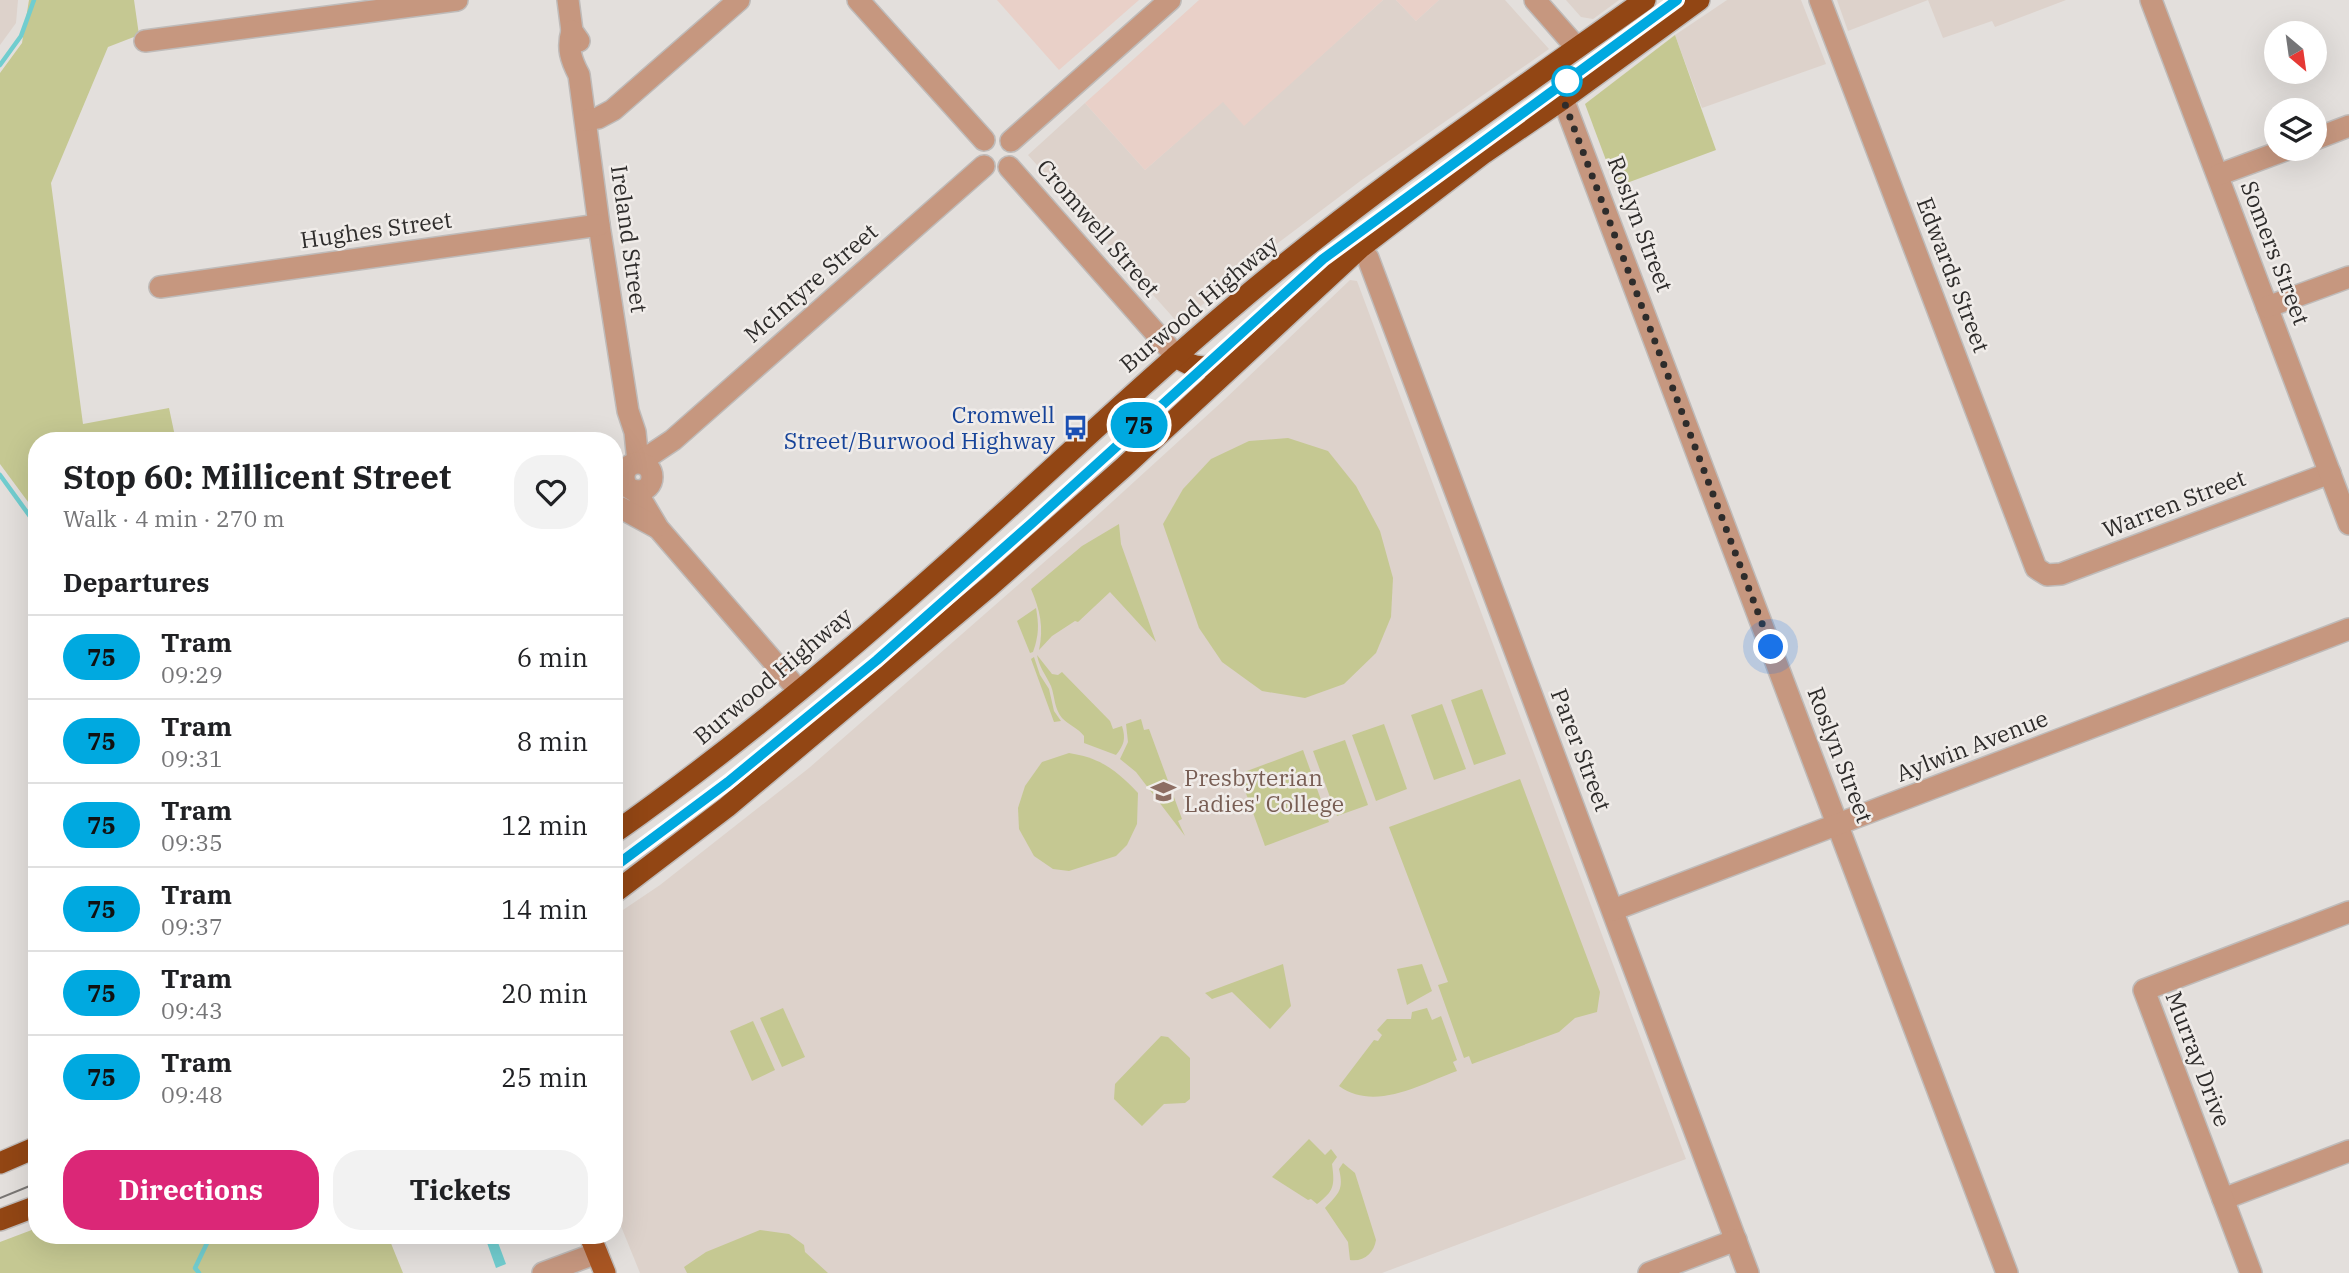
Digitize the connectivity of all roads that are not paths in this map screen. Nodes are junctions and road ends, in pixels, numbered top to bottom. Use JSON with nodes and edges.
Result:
{"nodes":[{"id":1,"x":457,"y":0,"type":"edge"},
{"id":2,"x":568,"y":0,"type":"edge"},
{"id":3,"x":739,"y":0,"type":"edge"},
{"id":4,"x":858,"y":0,"type":"edge"},
{"id":5,"x":1170,"y":0,"type":"edge"},
{"id":6,"x":1535,"y":0,"type":"edge"},
{"id":7,"x":1645,"y":0,"type":"edge"},
{"id":8,"x":1699,"y":0,"type":"edge"},
{"id":9,"x":1820,"y":0,"type":"edge"},
{"id":10,"x":2151,"y":0,"type":"edge"},
{"id":11,"x":145,"y":41,"type":"dead end"},
{"id":12,"x":1577,"y":48,"type":"junction"},
{"id":13,"x":1563,"y":99,"type":"junction"},
{"id":14,"x":586,"y":120,"type":"junction"},
{"id":15,"x":2349,"y":126,"type":"edge"},
{"id":16,"x":2327,"y":134,"type":"edge"},
{"id":17,"x":985,"y":140,"type":"junction"},
{"id":18,"x":1011,"y":141,"type":"junction"},
{"id":19,"x":2264,"y":158,"type":"edge"},
{"id":20,"x":984,"y":166,"type":"junction"},
{"id":21,"x":1009,"y":167,"type":"junction"},
{"id":22,"x":2218,"y":175,"type":"junction"},
{"id":23,"x":1345,"y":215,"type":"junction"},
{"id":24,"x":599,"y":225,"type":"junction"},
{"id":25,"x":1360,"y":248,"type":"junction"},
{"id":26,"x":2349,"y":277,"type":"edge"},
{"id":27,"x":160,"y":286,"type":"dead end"},
{"id":28,"x":2267,"y":307,"type":"junction"},
{"id":29,"x":1264,"y":339,"type":"junction"},
{"id":30,"x":1176,"y":356,"type":"junction"},
{"id":31,"x":628,"y":411,"type":"junction"},
{"id":32,"x":635,"y":432,"type":"junction"},
{"id":33,"x":673,"y":440,"type":"junction"},
{"id":34,"x":2330,"y":473,"type":"junction"},
{"id":35,"x":632,"y":481,"type":"edge"},
{"id":36,"x":623,"y":509,"type":"edge"},
{"id":37,"x":2349,"y":523,"type":"edge"},
{"id":38,"x":658,"y":528,"type":"junction"},
{"id":39,"x":2036,"y":568,"type":"joint"},
{"id":40,"x":2349,"y":629,"type":"edge"},
{"id":41,"x":799,"y":691,"type":"junction"},
{"id":42,"x":1839,"y":825,"type":"junction"},
{"id":43,"x":623,"y":827,"type":"edge"},
{"id":44,"x":623,"y":885,"type":"edge"},
{"id":45,"x":1613,"y":910,"type":"junction"},
{"id":46,"x":2349,"y":912,"type":"edge"},
{"id":47,"x":28,"y":1151,"type":"edge"},
{"id":48,"x":2349,"y":1151,"type":"edge"},
{"id":49,"x":0,"y":1163,"type":"edge"},
{"id":50,"x":2223,"y":1199,"type":"junction"},
{"id":51,"x":28,"y":1209,"type":"edge"},
{"id":52,"x":0,"y":1220,"type":"edge"},
{"id":53,"x":1736,"y":1240,"type":"junction"},
{"id":54,"x":597,"y":1254,"type":"edge"},
{"id":55,"x":543,"y":1273,"type":"edge"},
{"id":56,"x":1649,"y":1273,"type":"edge"},
{"id":57,"x":1748,"y":1273,"type":"edge"},
{"id":58,"x":2007,"y":1273,"type":"edge"},
{"id":59,"x":2251,"y":1273,"type":"edge"}],
"edges":[{"from":1,"to":11,"type":"street"},
{"from":2,"to":14,"type":"street","name":"Ireland Street"},
{"from":3,"to":14,"type":"street"},
{"from":4,"to":17,"type":"street"},
{"from":5,"to":18,"type":"street"},
{"from":6,"to":12,"type":"street"},
{"from":7,"to":12,"type":"highway","name":"Burwood Highway"},
{"from":8,"to":13,"type":"highway"},
{"from":9,"to":39,"type":"street","name":"Edwards Street"},
{"from":10,"to":22,"type":"street","name":"Somers Street"},
{"from":12,"to":23,"type":"highway","name":"Burwood Highway"},
{"from":13,"to":25,"type":"highway"},
{"from":13,"to":42,"type":"street","name":"Roslyn Street"},
{"from":14,"to":24,"type":"street","name":"Ireland Street"},
{"from":15,"to":16,"type":"street"},
{"from":17,"to":18,"type":"street"},
{"from":17,"to":20,"type":"street"},
{"from":18,"to":21,"type":"street"},
{"from":19,"to":22,"type":"street"},
{"from":20,"to":21,"type":"street"},
{"from":20,"to":33,"type":"street","name":"McIntyre Street"},
{"from":21,"to":30,"type":"street","name":"Cromwell Street"},
{"from":22,"to":28,"type":"street","name":"Somers Street"},
{"from":23,"to":25,"type":"highway"},
{"from":23,"to":30,"type":"highway","name":"Burwood Highway"},
{"from":24,"to":27,"type":"street","name":"Hughes Street"},
{"from":24,"to":31,"type":"street","name":"Ireland Street"},
{"from":25,"to":29,"type":"highway"},
{"from":25,"to":45,"type":"street","name":"Parer Street"},
{"from":26,"to":28,"type":"street"},
{"from":28,"to":34,"type":"street","name":"Somers Street"},
{"from":29,"to":30,"type":"highway"},
{"from":29,"to":44,"type":"highway"},
{"from":30,"to":41,"type":"highway","name":"Burwood Highway"},
{"from":31,"to":32,"type":"street","name":"Ireland Street"},
{"from":31,"to":35,"type":"street","name":"Ireland Street"},
{"from":32,"to":33,"type":"street"},
{"from":32,"to":35,"type":"street","name":"Ireland Street"},
{"from":33,"to":35,"type":"street","name":"McIntyre Street"},
{"from":34,"to":37,"type":"street","name":"Somers Street"},
{"from":34,"to":39,"type":"street","name":"Warren Street"},
{"from":35,"to":38,"type":"street","name":"Ireland Street"},
{"from":36,"to":38,"type":"street"},
{"from":38,"to":41,"type":"street","name":"Ireland Street"},
{"from":40,"to":42,"type":"street","name":"Aylwin Avenue"},
{"from":41,"to":43,"type":"highway","name":"Burwood Highway"},
{"from":42,"to":45,"type":"street","name":"Aylwin Avenue"},
{"from":42,"to":58,"type":"street","name":"Roslyn Street"},
{"from":45,"to":53,"type":"street","name":"Parer Street"},
{"from":46,"to":50,"type":"street","name":"Murray Drive"},
{"from":47,"to":49,"type":"highway"},
{"from":48,"to":50,"type":"street"},
{"from":50,"to":59,"type":"street","name":"Murray Drive"},
{"from":51,"to":52,"type":"highway"},
{"from":53,"to":56,"type":"street"},
{"from":53,"to":57,"type":"street","name":"Parer Street"},
{"from":54,"to":55,"type":"street"}]}
